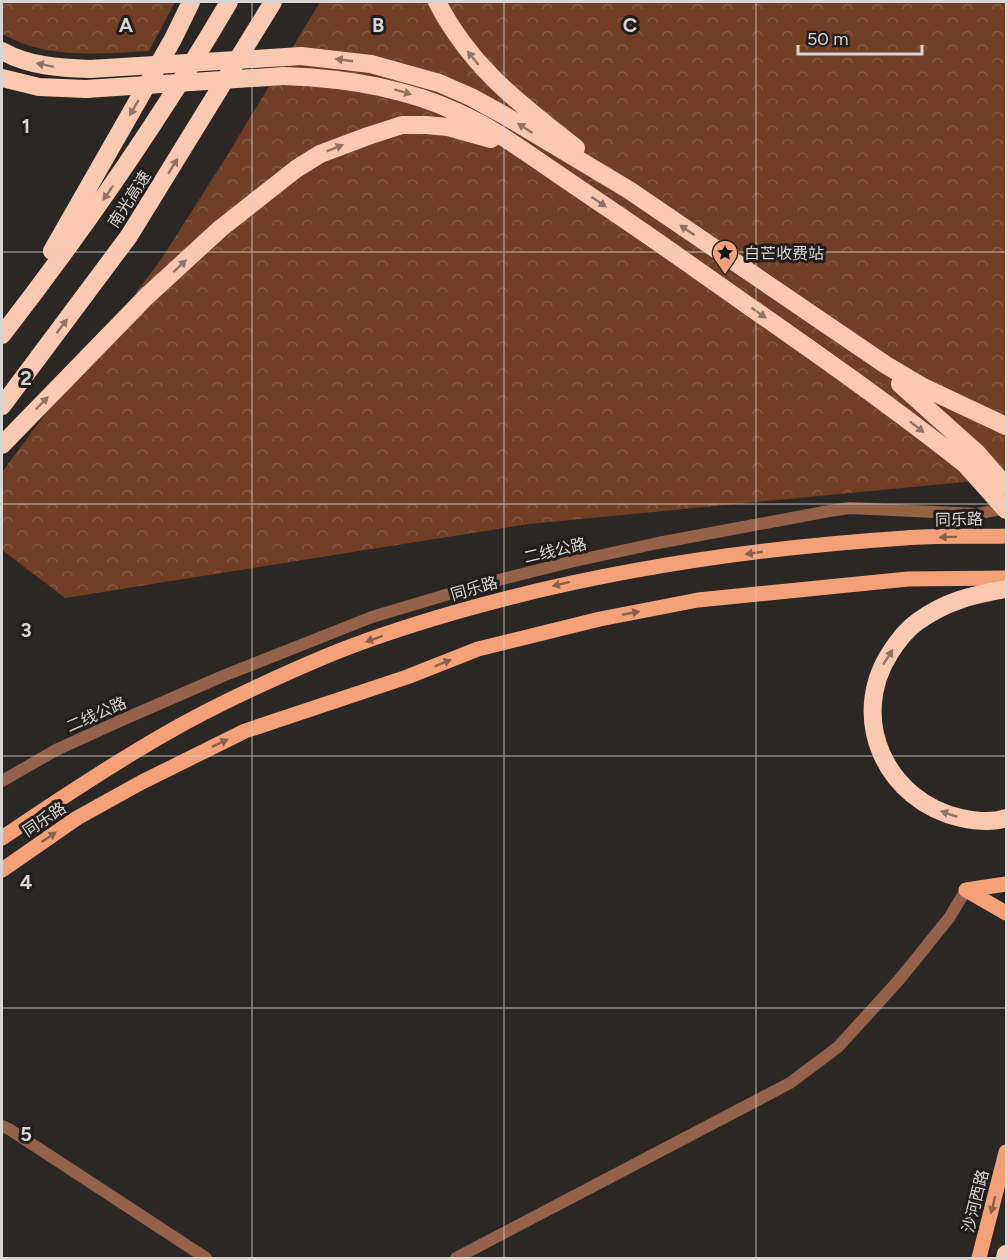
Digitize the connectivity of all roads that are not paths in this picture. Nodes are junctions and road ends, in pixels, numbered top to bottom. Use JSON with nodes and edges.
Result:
{"nodes":[{"id":1,"x":191,"y":2,"type":"edge"},
{"id":2,"x":229,"y":2,"type":"edge"},
{"id":3,"x":273,"y":2,"type":"edge"},
{"id":4,"x":437,"y":2,"type":"edge"},
{"id":5,"x":2,"y":51,"type":"edge"},
{"id":6,"x":2,"y":78,"type":"edge"},
{"id":7,"x":550,"y":169,"type":"junction"},
{"id":8,"x":629,"y":190,"type":"junction"},
{"id":9,"x":5,"y":331,"type":"edge"},
{"id":10,"x":840,"y":334,"type":"junction"},
{"id":11,"x":2,"y":406,"type":"edge"},
{"id":12,"x":1006,"y":426,"type":"edge"},
{"id":13,"x":2,"y":445,"type":"edge"},
{"id":14,"x":971,"y":459,"type":"junction"},
{"id":15,"x":1006,"y":486,"type":"edge"},
{"id":16,"x":1006,"y":504,"type":"edge"},
{"id":17,"x":1006,"y":510,"type":"edge"},
{"id":18,"x":1006,"y":536,"type":"edge"},
{"id":19,"x":1006,"y":578,"type":"edge"},
{"id":20,"x":1006,"y":589,"type":"edge"},
{"id":21,"x":2,"y":781,"type":"edge"},
{"id":22,"x":1006,"y":818,"type":"edge"},
{"id":23,"x":2,"y":838,"type":"edge"},
{"id":24,"x":2,"y":870,"type":"edge"},
{"id":25,"x":1006,"y":884,"type":"edge"},
{"id":26,"x":966,"y":890,"type":"junction"},
{"id":27,"x":1006,"y":913,"type":"edge"},
{"id":28,"x":2,"y":1126,"type":"edge"},
{"id":29,"x":1006,"y":1152,"type":"edge"},
{"id":30,"x":1006,"y":1254,"type":"edge"},
{"id":31,"x":206,"y":1258,"type":"edge"},
{"id":32,"x":456,"y":1258,"type":"edge"},
{"id":33,"x":979,"y":1258,"type":"edge"},
{"id":34,"x":1005,"y":1258,"type":"edge"}],
"edges":[{"from":1,"to":9,"type":"highway","one_way":true},
{"from":2,"to":9,"type":"highway","name":"南光高速","one_way":true},
{"from":11,"to":3,"type":"highway","name":"南光高速","one_way":true},
{"from":8,"to":4,"type":"highway","one_way":true},
{"from":8,"to":5,"type":"highway","one_way":true,"bridge":true},
{"from":6,"to":7,"type":"highway","one_way":true,"bridge":true},
{"from":13,"to":7,"type":"highway","one_way":true},
{"from":7,"to":14,"type":"highway","one_way":true},
{"from":10,"to":8,"type":"highway","one_way":true},
{"from":10,"to":12,"type":"highway"},
{"from":10,"to":14,"type":"highway"},
{"from":14,"to":15,"type":"highway"},
{"from":14,"to":17,"type":"highway","bridge":true},
{"from":16,"to":21,"type":"street","name":"二线公路"},
{"from":18,"to":23,"type":"main road","name":"同乐路","one_way":true},
{"from":24,"to":19,"type":"main road","name":"同乐路","one_way":true},
{"from":22,"to":20,"type":"highway","one_way":true},
{"from":25,"to":26,"type":"main road"},
{"from":26,"to":27,"type":"main road"},
{"from":26,"to":32,"type":"street"},
{"from":28,"to":31,"type":"street"},
{"from":29,"to":33,"type":"main road","name":"沙河西路","one_way":true},
{"from":30,"to":34,"type":"highway"}]}
